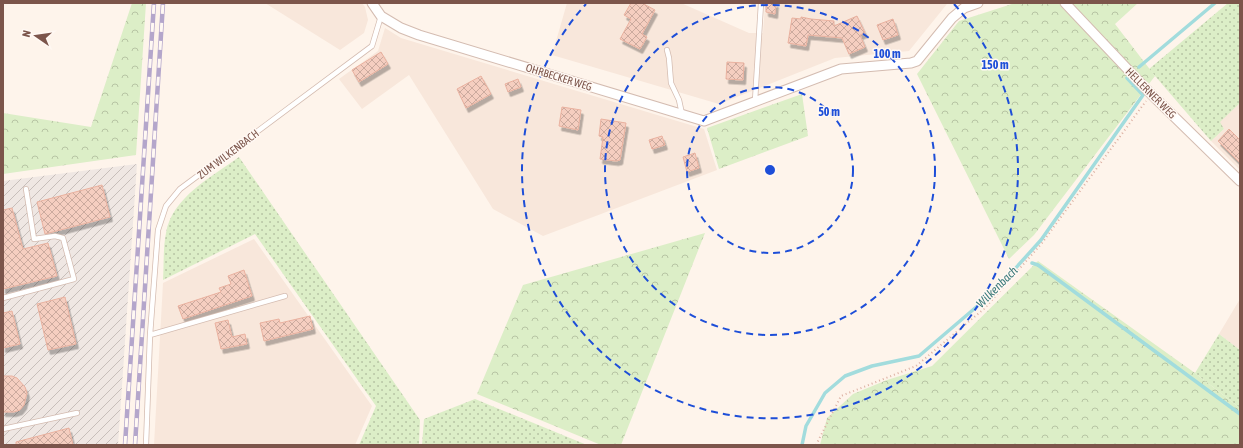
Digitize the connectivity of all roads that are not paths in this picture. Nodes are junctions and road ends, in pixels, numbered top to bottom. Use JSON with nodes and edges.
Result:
{"nodes":[{"id":1,"x":372,"y":3,"type":"edge"},
{"id":2,"x":761,"y":3,"type":"edge"},
{"id":3,"x":978,"y":3,"type":"edge"},
{"id":4,"x":1064,"y":3,"type":"edge"},
{"id":5,"x":381,"y":16,"type":"junction"},
{"id":6,"x":667,"y":50,"type":"dead end"},
{"id":7,"x":755,"y":103,"type":"junction"},
{"id":8,"x":682,"y":114,"type":"junction"},
{"id":9,"x":1240,"y":181,"type":"edge"},
{"id":10,"x":26,"y":189,"type":"dead end"},
{"id":11,"x":285,"y":296,"type":"dead end"},
{"id":12,"x":3,"y":298,"type":"edge"},
{"id":13,"x":150,"y":335,"type":"junction"},
{"id":14,"x":77,"y":413,"type":"dead end"},
{"id":15,"x":3,"y":428,"type":"edge"},
{"id":16,"x":146,"y":445,"type":"edge"}],
"edges":[{"from":1,"to":5,"type":"street","name":"OHRBECKER WEG"},
{"from":2,"to":7,"type":"lane"},
{"from":3,"to":7,"type":"street","name":"OHRBECKER WEG"},
{"from":4,"to":9,"type":"street","name":"HELLERNER WEG"},
{"from":5,"to":8,"type":"street","name":"OHRBECKER WEG"},
{"from":5,"to":13,"type":"lane","name":"ZUM WILKENBACH"},
{"from":6,"to":8,"type":"lane"},
{"from":7,"to":8,"type":"street","name":"OHRBECKER WEG"},
{"from":10,"to":12,"type":"lane"},
{"from":11,"to":13,"type":"lane"},
{"from":13,"to":16,"type":"lane","name":"ZUM WILKENBACH"},
{"from":14,"to":15,"type":"lane"}]}
